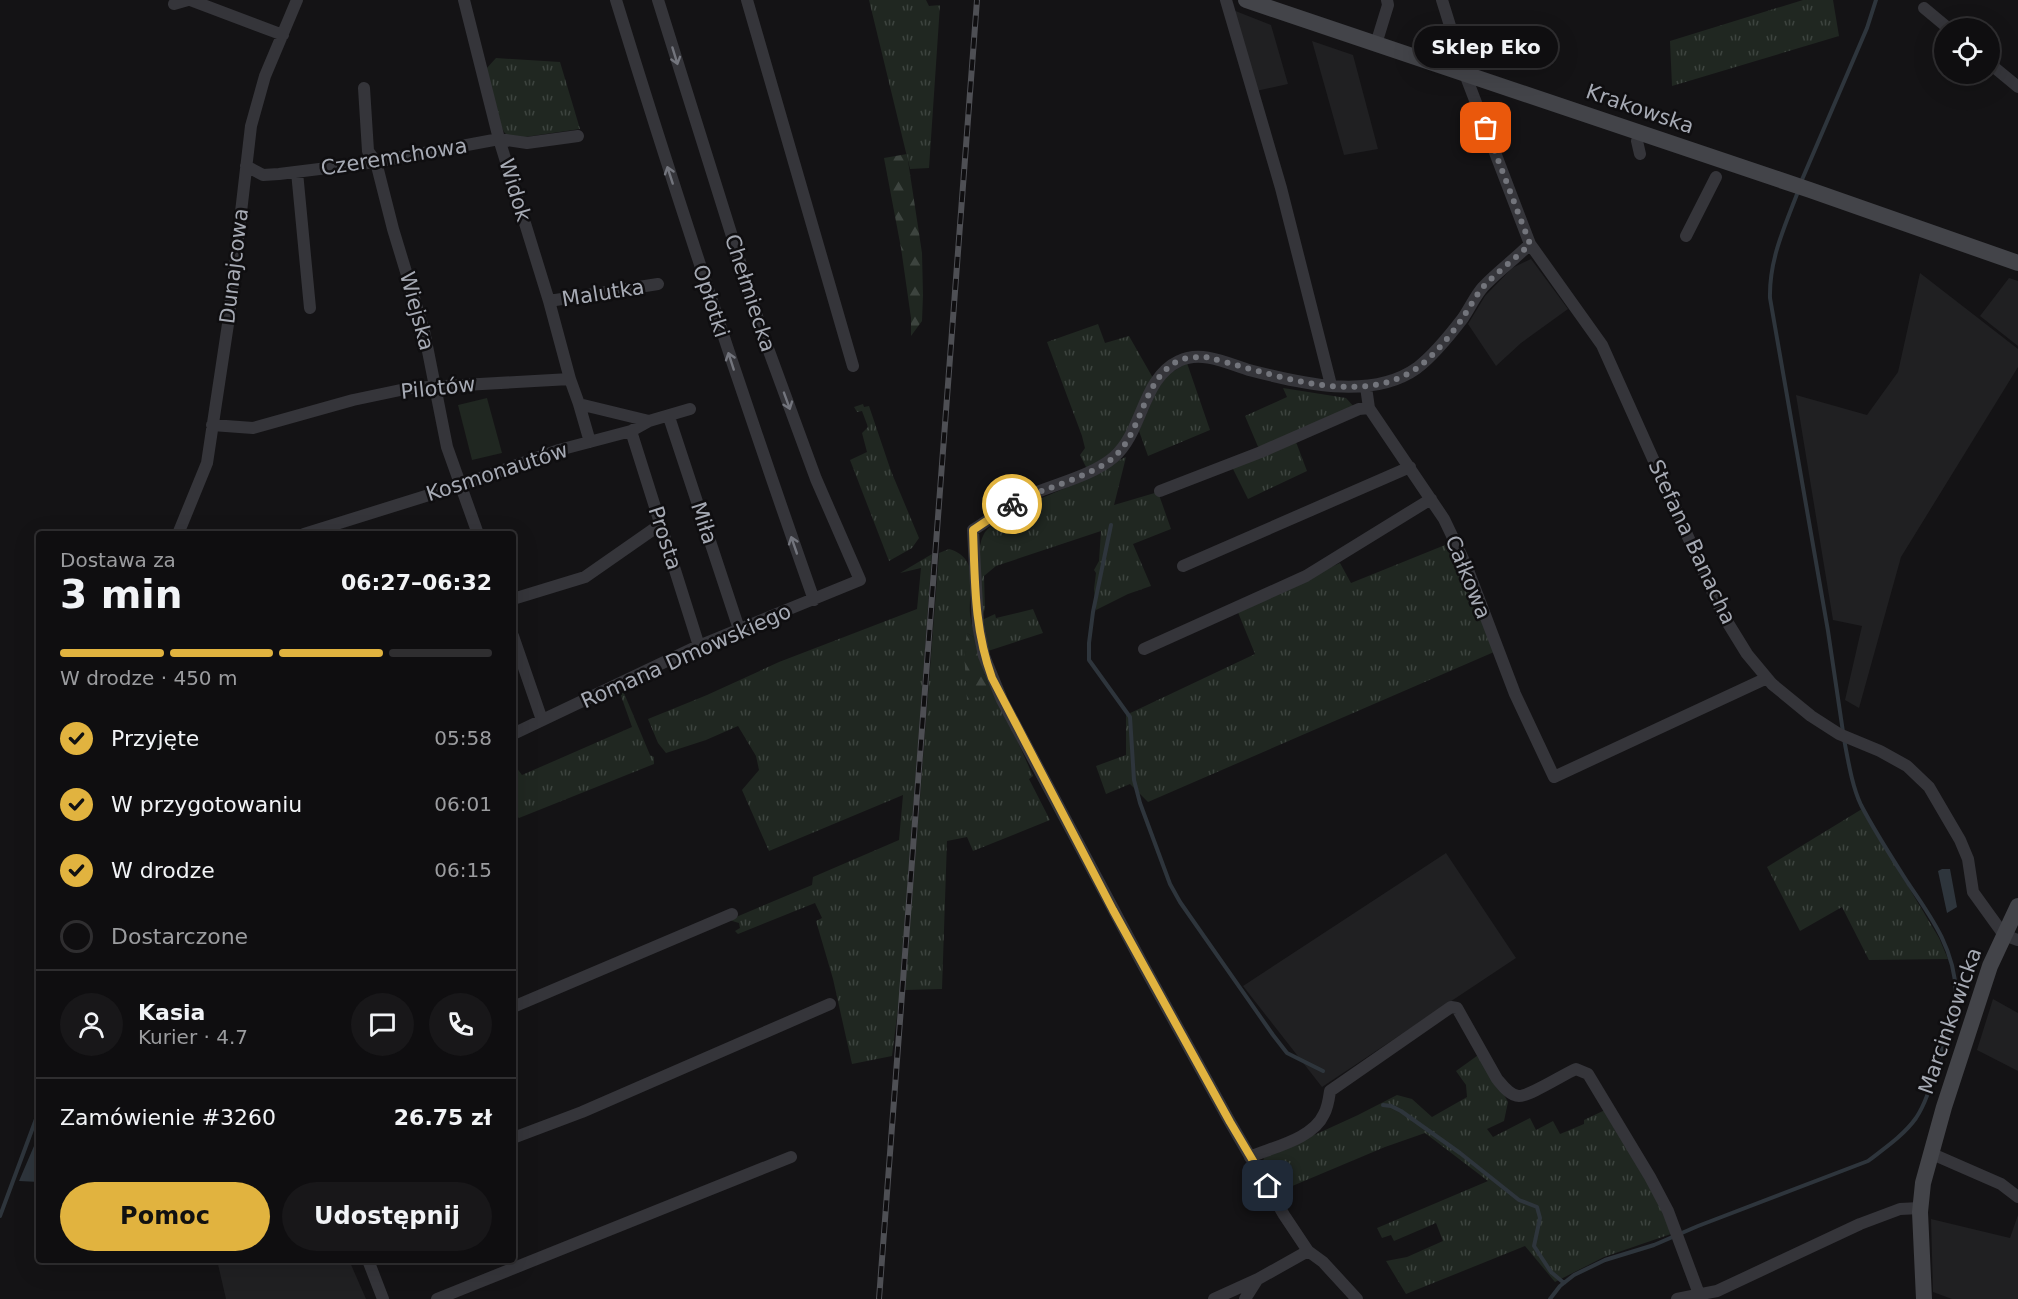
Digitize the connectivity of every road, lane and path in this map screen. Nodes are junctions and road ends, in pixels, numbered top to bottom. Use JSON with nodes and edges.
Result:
{"nodes":[{"id":1,"x":189,"y":0,"type":"edge"},
{"id":2,"x":297,"y":0,"type":"edge"},
{"id":3,"x":464,"y":0,"type":"edge"},
{"id":4,"x":616,"y":0,"type":"edge"},
{"id":5,"x":658,"y":0,"type":"edge"},
{"id":6,"x":747,"y":0,"type":"edge"},
{"id":7,"x":1226,"y":0,"type":"edge"},
{"id":8,"x":1246,"y":0,"type":"edge"},
{"id":9,"x":1387,"y":0,"type":"edge"},
{"id":10,"x":1442,"y":0,"type":"edge"},
{"id":11,"x":174,"y":4,"type":"dead end"},
{"id":12,"x":1924,"y":8,"type":"dead end"},
{"id":13,"x":1936,"y":18,"type":"edge"},
{"id":14,"x":283,"y":34,"type":"junction"},
{"id":15,"x":1376,"y":44,"type":"junction"},
{"id":16,"x":2000,"y":72,"type":"edge"},
{"id":17,"x":1465,"y":74,"type":"junction"},
{"id":18,"x":2018,"y":87,"type":"edge"},
{"id":19,"x":364,"y":88,"type":"dead end"},
{"id":20,"x":578,"y":136,"type":"dead end"},
{"id":21,"x":499,"y":139,"type":"junction"},
{"id":22,"x":1637,"y":141,"type":"dead end"},
{"id":23,"x":1640,"y":154,"type":"dead end"},
{"id":24,"x":376,"y":162,"type":"junction"},
{"id":25,"x":246,"y":166,"type":"junction"},
{"id":26,"x":297,"y":172,"type":"junction"},
{"id":27,"x":1716,"y":177,"type":"dead end"},
{"id":28,"x":1686,"y":236,"type":"dead end"},
{"id":29,"x":1530,"y":244,"type":"junction"},
{"id":30,"x":2018,"y":263,"type":"edge"},
{"id":31,"x":657,"y":285,"type":"dead end"},
{"id":32,"x":549,"y":301,"type":"junction"},
{"id":33,"x":310,"y":308,"type":"dead end"},
{"id":34,"x":853,"y":366,"type":"dead end"},
{"id":35,"x":570,"y":380,"type":"junction"},
{"id":36,"x":436,"y":386,"type":"junction"},
{"id":37,"x":1331,"y":386,"type":"junction"},
{"id":38,"x":1366,"y":387,"type":"junction"},
{"id":39,"x":579,"y":404,"type":"junction"},
{"id":40,"x":1368,"y":408,"type":"junction"},
{"id":41,"x":690,"y":409,"type":"dead end"},
{"id":42,"x":669,"y":417,"type":"junction"},
{"id":43,"x":649,"y":421,"type":"junction"},
{"id":44,"x":212,"y":425,"type":"junction"},
{"id":45,"x":631,"y":431,"type":"junction"},
{"id":46,"x":590,"y":442,"type":"junction"},
{"id":47,"x":1410,"y":467,"type":"junction"},
{"id":48,"x":461,"y":485,"type":"junction"},
{"id":49,"x":1160,"y":491,"type":"dead end"},
{"id":50,"x":1431,"y":499,"type":"junction"},
{"id":51,"x":660,"y":524,"type":"junction"},
{"id":52,"x":179,"y":531,"type":"edge"},
{"id":53,"x":314,"y":531,"type":"edge"},
{"id":54,"x":477,"y":531,"type":"edge"},
{"id":55,"x":1183,"y":566,"type":"dead end"},
{"id":56,"x":860,"y":580,"type":"joint"},
{"id":57,"x":516,"y":598,"type":"edge"},
{"id":58,"x":814,"y":600,"type":"junction"},
{"id":59,"x":739,"y":629,"type":"junction"},
{"id":60,"x":516,"y":644,"type":"edge"},
{"id":61,"x":699,"y":646,"type":"junction"},
{"id":62,"x":1144,"y":649,"type":"dead end"},
{"id":63,"x":1767,"y":678,"type":"junction"},
{"id":64,"x":543,"y":720,"type":"junction"},
{"id":65,"x":516,"y":733,"type":"edge"},
{"id":66,"x":2018,"y":906,"type":"edge"},
{"id":67,"x":732,"y":915,"type":"dead end"},
{"id":68,"x":2011,"y":938,"type":"edge"},
{"id":69,"x":830,"y":1004,"type":"dead end"},
{"id":70,"x":516,"y":1006,"type":"edge"},
{"id":71,"x":516,"y":1137,"type":"edge"},
{"id":72,"x":1930,"y":1153,"type":"junction"},
{"id":73,"x":791,"y":1156,"type":"dead end"},
{"id":74,"x":1250,"y":1156,"type":"junction"},
{"id":75,"x":2018,"y":1197,"type":"edge"},
{"id":76,"x":1920,"y":1208,"type":"junction"},
{"id":77,"x":1308,"y":1251,"type":"junction"},
{"id":78,"x":369,"y":1263,"type":"edge"},
{"id":79,"x":1258,"y":1279,"type":"junction"},
{"id":80,"x":1700,"y":1294,"type":"junction"},
{"id":81,"x":383,"y":1299,"type":"edge"},
{"id":82,"x":437,"y":1299,"type":"edge"},
{"id":83,"x":1214,"y":1299,"type":"edge"},
{"id":84,"x":1245,"y":1299,"type":"edge"},
{"id":85,"x":1357,"y":1299,"type":"edge"},
{"id":86,"x":1677,"y":1299,"type":"edge"},
{"id":87,"x":1924,"y":1299,"type":"edge"}],
"edges":[{"from":1,"to":11,"type":"street"},
{"from":1,"to":14,"type":"street"},
{"from":2,"to":14,"type":"street","name":"Dunajcowa"},
{"from":3,"to":21,"type":"street","name":"Widok"},
{"from":58,"to":4,"type":"street","name":"Opłotki","one_way":true},
{"from":5,"to":56,"type":"street","name":"Chełmiecka","one_way":true},
{"from":6,"to":34,"type":"street"},
{"from":7,"to":37,"type":"street"},
{"from":8,"to":15,"type":"main road","name":"Krakowska"},
{"from":9,"to":15,"type":"street"},
{"from":10,"to":17,"type":"street","name":"Stefana Banacha"},
{"from":12,"to":13,"type":"street"},
{"from":14,"to":25,"type":"street","name":"Dunajcowa"},
{"from":15,"to":17,"type":"main road","name":"Krakowska"},
{"from":16,"to":18,"type":"street"},
{"from":17,"to":29,"type":"street","name":"Stefana Banacha"},
{"from":17,"to":30,"type":"main road","name":"Krakowska"},
{"from":19,"to":24,"type":"street","name":"Wiejska"},
{"from":20,"to":21,"type":"street","name":"Czeremchowa"},
{"from":21,"to":24,"type":"street","name":"Czeremchowa"},
{"from":21,"to":32,"type":"street","name":"Widok"},
{"from":22,"to":23,"type":"street"},
{"from":24,"to":26,"type":"street","name":"Czeremchowa"},
{"from":24,"to":36,"type":"street","name":"Wiejska"},
{"from":25,"to":26,"type":"street","name":"Czeremchowa"},
{"from":25,"to":44,"type":"street","name":"Dunajcowa"},
{"from":26,"to":33,"type":"street"},
{"from":27,"to":28,"type":"street"},
{"from":29,"to":38,"type":"street"},
{"from":29,"to":63,"type":"street","name":"Stefana Banacha"},
{"from":31,"to":32,"type":"street","name":"Malutka"},
{"from":32,"to":35,"type":"street","name":"Widok"},
{"from":35,"to":36,"type":"street","name":"Pilotów"},
{"from":35,"to":39,"type":"street"},
{"from":36,"to":44,"type":"street","name":"Pilotów"},
{"from":36,"to":48,"type":"street","name":"Wiejska"},
{"from":37,"to":38,"type":"street"},
{"from":37,"to":74,"type":"street"},
{"from":38,"to":40,"type":"street"},
{"from":39,"to":43,"type":"street"},
{"from":39,"to":46,"type":"street"},
{"from":40,"to":47,"type":"street","name":"Całkowa"},
{"from":40,"to":49,"type":"street"},
{"from":41,"to":42,"type":"street","name":"Kosmonautów"},
{"from":42,"to":43,"type":"street","name":"Kosmonautów"},
{"from":42,"to":59,"type":"street","name":"Miła"},
{"from":43,"to":45,"type":"street","name":"Kosmonautów"},
{"from":44,"to":52,"type":"street","name":"Dunajcowa"},
{"from":45,"to":46,"type":"street","name":"Kosmonautów"},
{"from":45,"to":51,"type":"street","name":"Prosta"},
{"from":46,"to":48,"type":"street","name":"Kosmonautów"},
{"from":47,"to":50,"type":"street","name":"Całkowa"},
{"from":47,"to":55,"type":"street"},
{"from":48,"to":53,"type":"street","name":"Kosmonautów"},
{"from":48,"to":54,"type":"street","name":"Wiejska"},
{"from":50,"to":62,"type":"street"},
{"from":50,"to":63,"type":"street","name":"Całkowa"},
{"from":51,"to":57,"type":"street"},
{"from":51,"to":61,"type":"street","name":"Prosta"},
{"from":56,"to":58,"type":"street","name":"Romana Dmowskiego"},
{"from":58,"to":59,"type":"street","name":"Romana Dmowskiego"},
{"from":59,"to":61,"type":"street","name":"Romana Dmowskiego"},
{"from":60,"to":64,"type":"street"},
{"from":61,"to":64,"type":"street","name":"Romana Dmowskiego"},
{"from":63,"to":68,"type":"street","name":"Stefana Banacha"},
{"from":64,"to":65,"type":"street","name":"Romana Dmowskiego"},
{"from":66,"to":68,"type":"main road","name":"Marcinkowicka"},
{"from":67,"to":70,"type":"street"},
{"from":68,"to":72,"type":"main road","name":"Marcinkowicka"},
{"from":69,"to":71,"type":"street"},
{"from":72,"to":75,"type":"street"},
{"from":72,"to":76,"type":"main road","name":"Marcinkowicka"},
{"from":73,"to":82,"type":"street"},
{"from":74,"to":77,"type":"street"},
{"from":74,"to":80,"type":"street"},
{"from":76,"to":80,"type":"street"},
{"from":76,"to":87,"type":"main road","name":"Marcinkowicka"},
{"from":77,"to":79,"type":"street"},
{"from":77,"to":85,"type":"street"},
{"from":78,"to":81,"type":"street"},
{"from":79,"to":83,"type":"street"},
{"from":79,"to":84,"type":"street"},
{"from":80,"to":86,"type":"street"}]}
